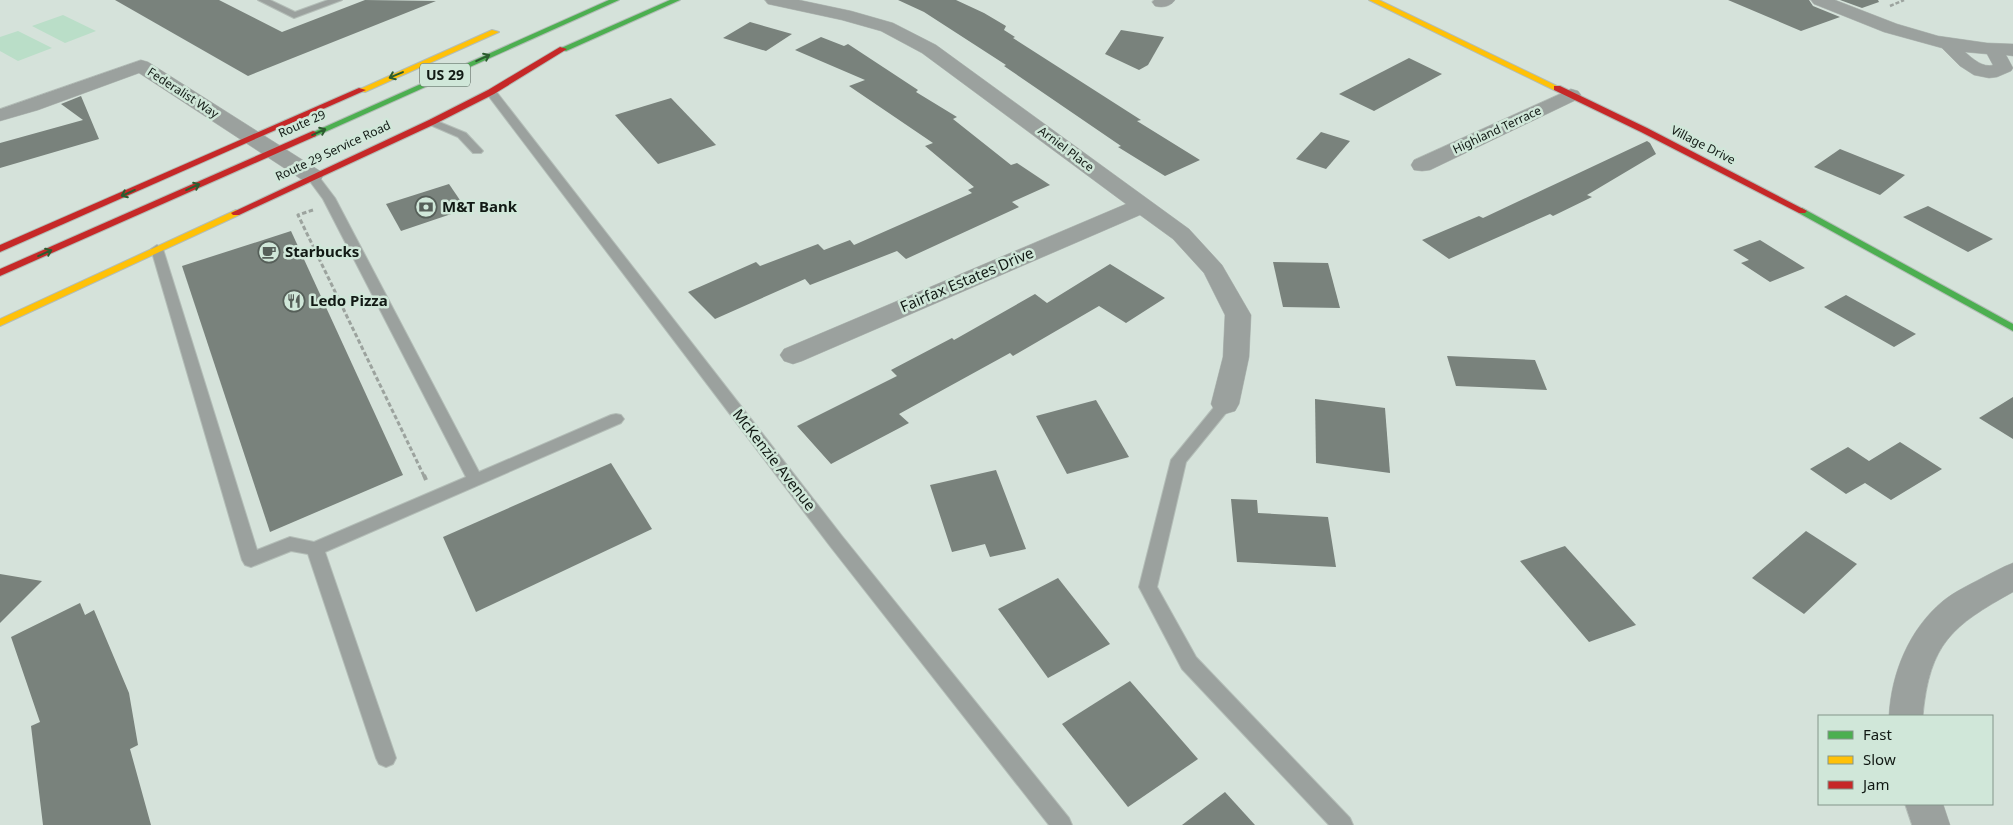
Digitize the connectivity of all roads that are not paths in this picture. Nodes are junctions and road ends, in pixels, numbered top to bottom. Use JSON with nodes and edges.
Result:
{"nodes":[{"id":1,"x":263,"y":0,"type":"edge"},
{"id":2,"x":337,"y":0,"type":"edge"},
{"id":3,"x":615,"y":0,"type":"edge"},
{"id":4,"x":676,"y":0,"type":"edge"},
{"id":5,"x":774,"y":0,"type":"edge"},
{"id":6,"x":1373,"y":0,"type":"edge"},
{"id":7,"x":1820,"y":0,"type":"edge"},
{"id":8,"x":506,"y":28,"type":"dead end"},
{"id":9,"x":2013,"y":50,"type":"edge"},
{"id":10,"x":491,"y":92,"type":"junction"},
{"id":11,"x":1571,"y":95,"type":"junction"},
{"id":12,"x":0,"y":115,"type":"edge"},
{"id":13,"x":432,"y":122,"type":"junction"},
{"id":14,"x":253,"y":137,"type":"junction"},
{"id":15,"x":477,"y":151,"type":"dead end"},
{"id":16,"x":275,"y":152,"type":"junction"},
{"id":17,"x":1422,"y":165,"type":"dead end"},
{"id":18,"x":312,"y":176,"type":"junction"},
{"id":19,"x":1141,"y":206,"type":"junction"},
{"id":20,"x":0,"y":249,"type":"edge"},
{"id":21,"x":157,"y":249,"type":"junction"},
{"id":22,"x":0,"y":273,"type":"edge"},
{"id":23,"x":0,"y":324,"type":"edge"},
{"id":24,"x":2013,"y":328,"type":"edge"},
{"id":25,"x":793,"y":355,"type":"dead end"},
{"id":26,"x":1225,"y":404,"type":"joint"},
{"id":27,"x":616,"y":419,"type":"dead end"},
{"id":28,"x":475,"y":480,"type":"junction"},
{"id":29,"x":315,"y":549,"type":"junction"},
{"id":30,"x":2013,"y":576,"type":"edge"},
{"id":31,"x":1906,"y":715,"type":"edge"},
{"id":32,"x":386,"y":758,"type":"dead end"},
{"id":33,"x":1924,"y":805,"type":"edge"},
{"id":34,"x":1062,"y":825,"type":"edge"},
{"id":35,"x":1343,"y":825,"type":"edge"},
{"id":36,"x":1932,"y":825,"type":"edge"}],
"edges":[{"from":1,"to":2,"type":"lane"},
{"from":16,"to":3,"type":"street","name":"Route 29","number":"US 29","one_way":true},
{"from":4,"to":10,"type":"street","name":"Route 29 Service Road"},
{"from":5,"to":19,"type":"street","name":"Arniel Place"},
{"from":6,"to":11,"type":"street","name":"Village Drive"},
{"from":7,"to":9,"type":"street"},
{"from":8,"to":14,"type":"street","name":"Route 29","number":"US 29","one_way":true},
{"from":10,"to":13,"type":"street","name":"Route 29 Service Road"},
{"from":10,"to":34,"type":"lane","name":"McKenzie Avenue"},
{"from":11,"to":17,"type":"street","name":"Highland Terrace"},
{"from":11,"to":24,"type":"street","name":"Village Drive"},
{"from":12,"to":14,"type":"street","name":"Federalist Way"},
{"from":13,"to":15,"type":"lane"},
{"from":13,"to":18,"type":"street","name":"Route 29 Service Road"},
{"from":14,"to":16,"type":"street","name":"Federalist Way"},
{"from":14,"to":20,"type":"street","name":"Route 29","number":"US 29","one_way":true},
{"from":16,"to":18,"type":"street","name":"Federalist Way"},
{"from":22,"to":16,"type":"street","name":"Route 29","number":"US 29","one_way":true},
{"from":18,"to":21,"type":"street","name":"Route 29 Service Road"},
{"from":18,"to":28,"type":"lane"},
{"from":19,"to":25,"type":"street","name":"Fairfax Estates Drive"},
{"from":19,"to":26,"type":"street","name":"Arniel Place"},
{"from":21,"to":23,"type":"street","name":"Route 29 Service Road"},
{"from":21,"to":29,"type":"lane"},
{"from":26,"to":35,"type":"lane"},
{"from":27,"to":28,"type":"lane"},
{"from":28,"to":29,"type":"lane"},
{"from":29,"to":32,"type":"lane"},
{"from":30,"to":31,"type":"street"},
{"from":33,"to":36,"type":"street"}]}
